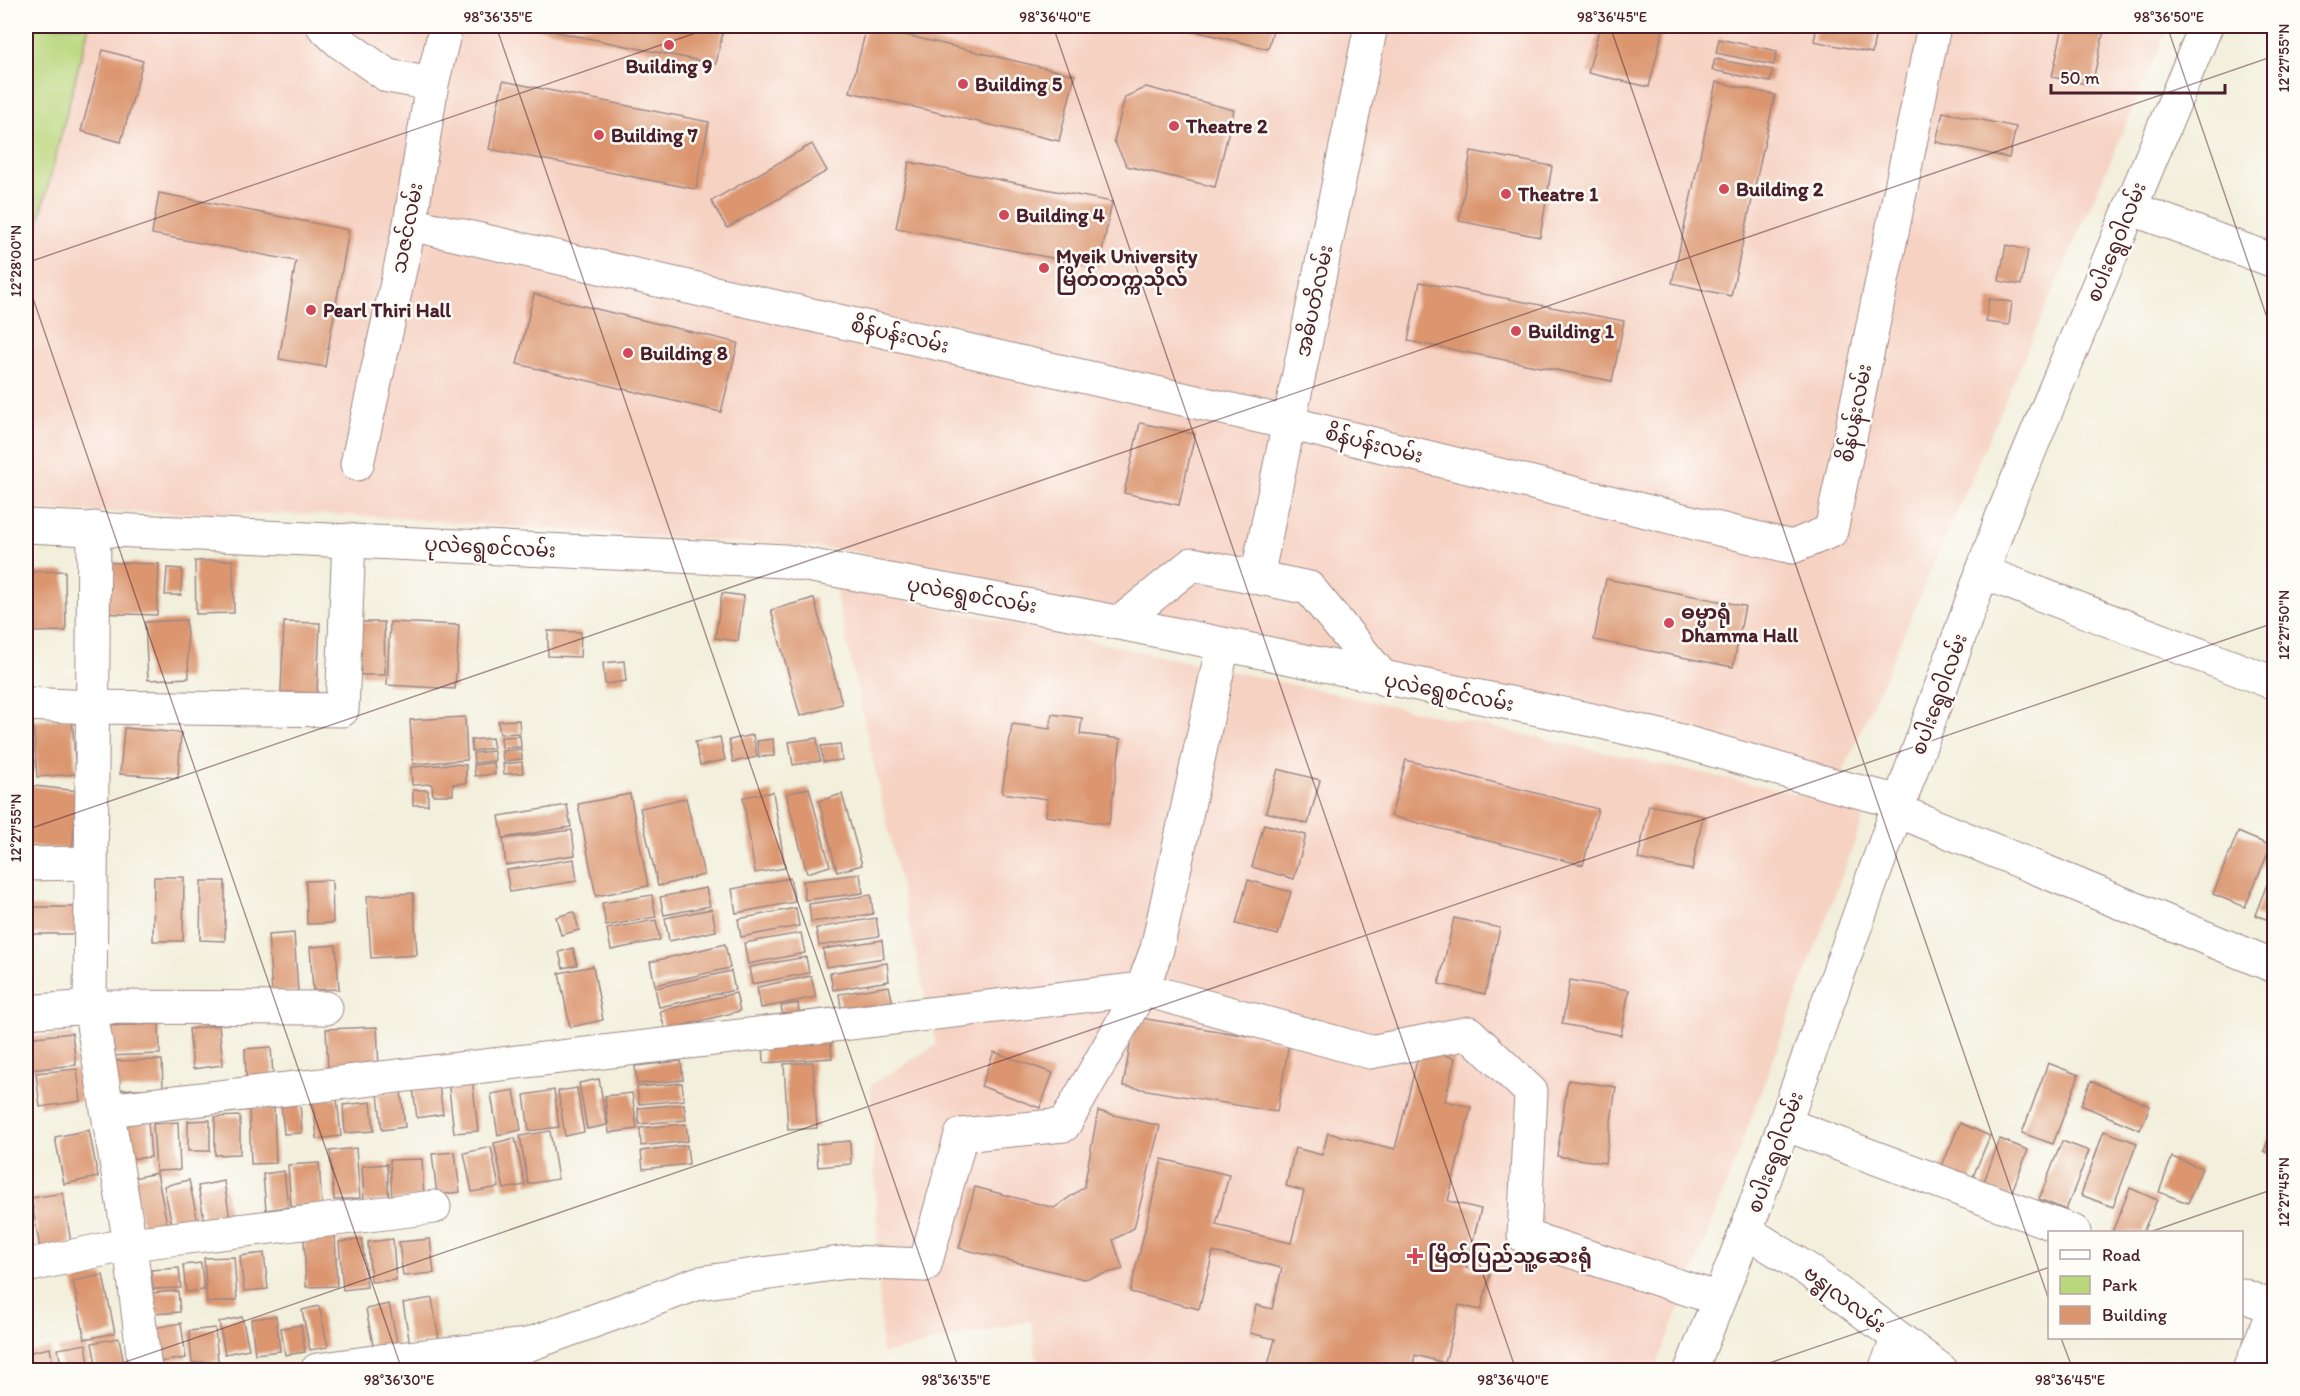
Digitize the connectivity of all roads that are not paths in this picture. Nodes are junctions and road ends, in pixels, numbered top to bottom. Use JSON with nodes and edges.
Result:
{"nodes":[{"id":1,"x":323,"y":26,"type":"edge"},
{"id":2,"x":446,"y":26,"type":"edge"},
{"id":3,"x":1371,"y":26,"type":"edge"},
{"id":4,"x":1934,"y":26,"type":"edge"},
{"id":5,"x":2206,"y":26,"type":"edge"},
{"id":6,"x":432,"y":84,"type":"junction"},
{"id":7,"x":2130,"y":208,"type":"junction"},
{"id":8,"x":410,"y":224,"type":"junction"},
{"id":9,"x":2274,"y":261,"type":"edge"},
{"id":10,"x":1289,"y":423,"type":"junction"},
{"id":11,"x":357,"y":464,"type":"dead end"},
{"id":12,"x":26,"y":526,"type":"edge"},
{"id":13,"x":94,"y":528,"type":"junction"},
{"id":14,"x":349,"y":540,"type":"junction"},
{"id":15,"x":1982,"y":572,"type":"junction"},
{"id":16,"x":1257,"y":577,"type":"junction"},
{"id":17,"x":1119,"y":623,"type":"junction"},
{"id":18,"x":1223,"y":645,"type":"junction"},
{"id":19,"x":1384,"y":679,"type":"junction"},
{"id":20,"x":2274,"y":683,"type":"edge"},
{"id":21,"x":26,"y":704,"type":"edge"},
{"id":22,"x":93,"y":707,"type":"junction"},
{"id":23,"x":1898,"y":806,"type":"junction"},
{"id":24,"x":91,"y":863,"type":"junction"},
{"id":25,"x":26,"y":864,"type":"edge"},
{"id":26,"x":2274,"y":966,"type":"edge"},
{"id":27,"x":1143,"y":989,"type":"junction"},
{"id":28,"x":90,"y":1007,"type":"junction"},
{"id":29,"x":326,"y":1008,"type":"dead end"},
{"id":30,"x":26,"y":1012,"type":"edge"},
{"id":31,"x":107,"y":1110,"type":"junction"},
{"id":32,"x":1785,"y":1124,"type":"junction"},
{"id":33,"x":434,"y":1207,"type":"dead end"},
{"id":34,"x":1746,"y":1231,"type":"junction"},
{"id":35,"x":2069,"y":1231,"type":"edge"},
{"id":36,"x":130,"y":1244,"type":"junction"},
{"id":37,"x":26,"y":1266,"type":"edge"},
{"id":38,"x":2243,"y":1296,"type":"edge"},
{"id":39,"x":1719,"y":1299,"type":"junction"},
{"id":40,"x":2274,"y":1308,"type":"edge"},
{"id":41,"x":1898,"y":1338,"type":"junction"},
{"id":42,"x":145,"y":1371,"type":"edge"},
{"id":43,"x":316,"y":1371,"type":"edge"},
{"id":44,"x":1691,"y":1371,"type":"edge"},
{"id":45,"x":1885,"y":1371,"type":"edge"},
{"id":46,"x":1941,"y":1371,"type":"edge"},
{"id":47,"x":2250,"y":1371,"type":"edge"}],
"edges":[{"from":1,"to":6,"type":"street"},
{"from":2,"to":6,"type":"street","name":"သဇင်လမ်း"},
{"from":3,"to":10,"type":"street","name":"အဓိပတိလမ်း"},
{"from":4,"to":10,"type":"street","name":"စိန်ပန်းလမ်း"},
{"from":5,"to":7,"type":"street","name":"စပါးရွေဝါလမ်း"},
{"from":6,"to":8,"type":"street","name":"သဇင်လမ်း"},
{"from":7,"to":9,"type":"street"},
{"from":7,"to":15,"type":"street","name":"စပါးရွေဝါလမ်း"},
{"from":8,"to":10,"type":"street","name":"စိန်ပန်းလမ်း"},
{"from":8,"to":11,"type":"street","name":"သဇင်လမ်း"},
{"from":10,"to":16,"type":"street","name":"အဓိပတိလမ်း"},
{"from":12,"to":13,"type":"street","name":"ပုလဲရွေစင်လမ်း"},
{"from":13,"to":14,"type":"street","name":"ပုလဲရွေစင်လမ်း"},
{"from":13,"to":22,"type":"street"},
{"from":14,"to":17,"type":"street","name":"ပုလဲရွေစင်လမ်း"},
{"from":14,"to":22,"type":"street"},
{"from":15,"to":20,"type":"street"},
{"from":15,"to":23,"type":"street","name":"စပါးရွေဝါလမ်း"},
{"from":16,"to":17,"type":"street"},
{"from":16,"to":19,"type":"street"},
{"from":17,"to":18,"type":"street","name":"ပုလဲရွေစင်လမ်း"},
{"from":18,"to":19,"type":"street","name":"ပုလဲရွေစင်လမ်း"},
{"from":18,"to":27,"type":"street"},
{"from":19,"to":23,"type":"street","name":"ပုလဲရွေစင်လမ်း"},
{"from":21,"to":22,"type":"street"},
{"from":22,"to":24,"type":"street"},
{"from":23,"to":26,"type":"street","name":"ပုလဲရွေစင်လမ်း"},
{"from":23,"to":32,"type":"street","name":"စပါးရွေဝါလမ်း"},
{"from":24,"to":25,"type":"street"},
{"from":24,"to":28,"type":"street"},
{"from":27,"to":31,"type":"street"},
{"from":27,"to":39,"type":"street"},
{"from":27,"to":43,"type":"street"},
{"from":28,"to":29,"type":"street"},
{"from":28,"to":30,"type":"street"},
{"from":28,"to":31,"type":"street"},
{"from":31,"to":36,"type":"street"},
{"from":32,"to":34,"type":"street","name":"စပါးရွေဝါလမ်း"},
{"from":32,"to":35,"type":"street"},
{"from":33,"to":36,"type":"street"},
{"from":34,"to":39,"type":"street","name":"စပါးရွေဝါလမ်း"},
{"from":34,"to":41,"type":"street","name":"ဗန္ဓုလလမ်း"},
{"from":36,"to":37,"type":"street"},
{"from":36,"to":42,"type":"street"},
{"from":38,"to":40,"type":"street"},
{"from":39,"to":44,"type":"street","name":"စပါးရွေဝါလမ်း"},
{"from":40,"to":47,"type":"street"},
{"from":41,"to":45,"type":"street"},
{"from":41,"to":46,"type":"street","name":"ဗန္ဓုလလမ်း"}]}
